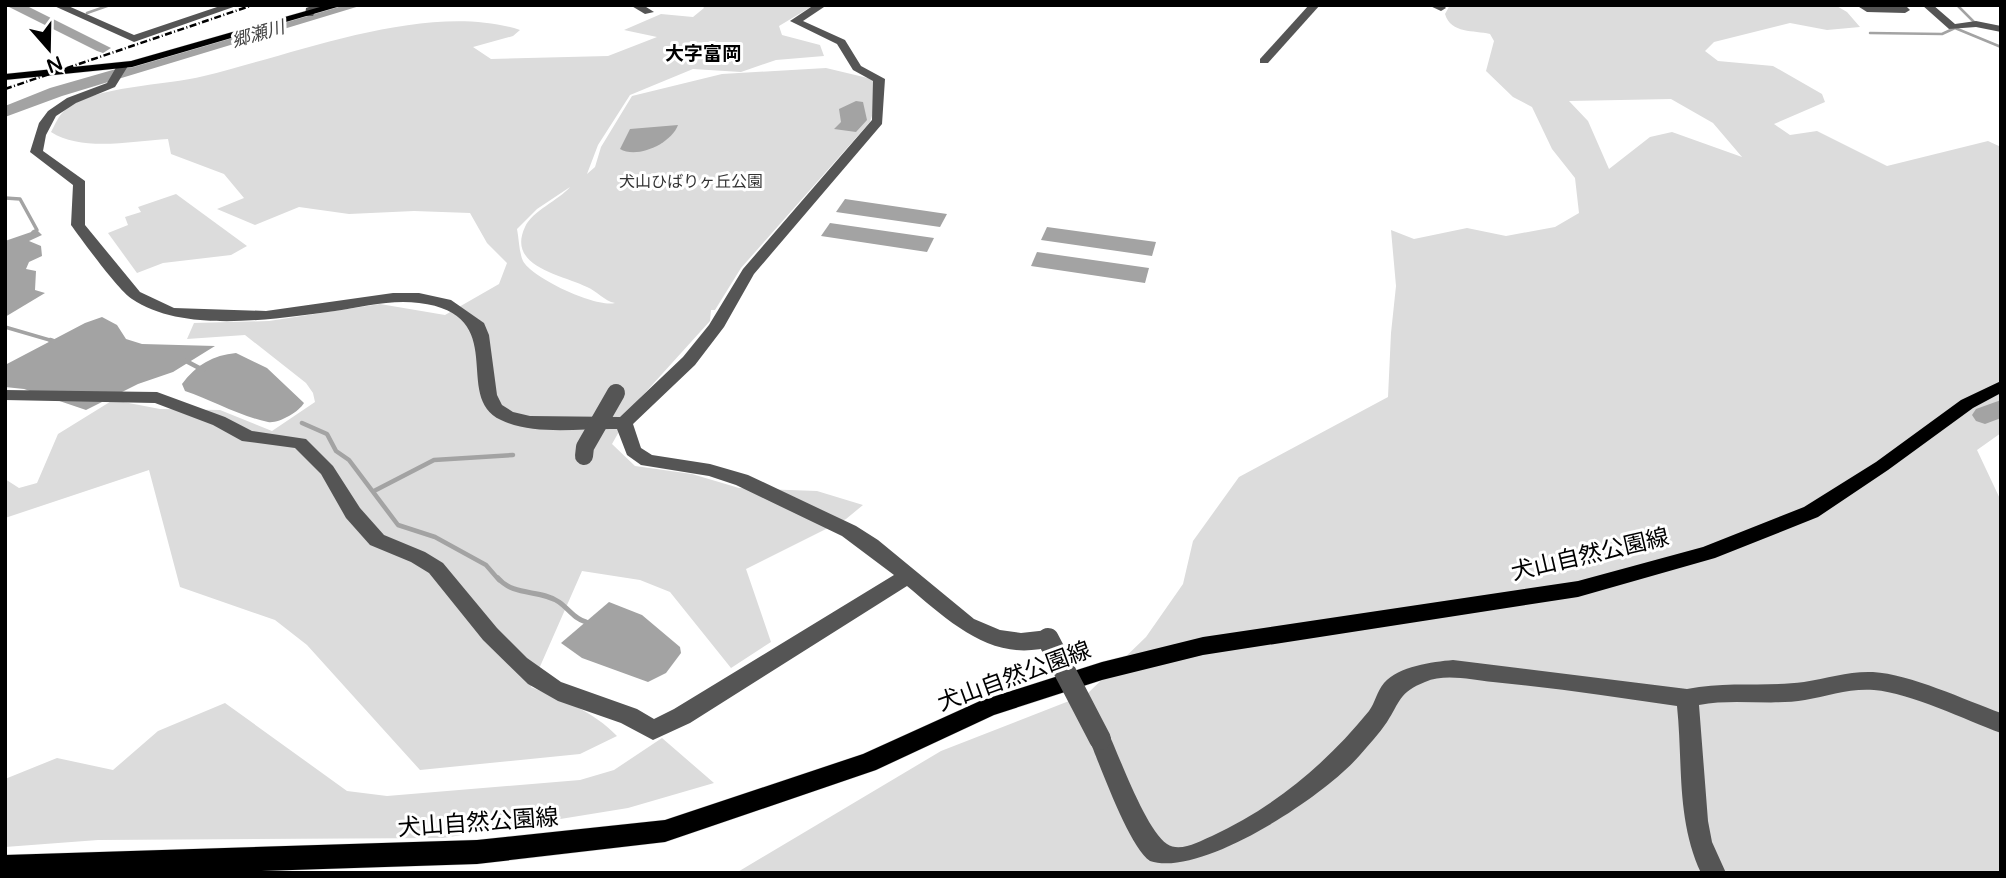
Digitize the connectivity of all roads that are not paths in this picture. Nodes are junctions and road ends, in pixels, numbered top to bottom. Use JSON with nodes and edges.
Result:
{"nodes":[{"id":1,"x":57,"y":5,"type":"edge"},
{"id":2,"x":234,"y":5,"type":"edge"},
{"id":3,"x":326,"y":5,"type":"edge"},
{"id":4,"x":339,"y":5,"type":"edge"},
{"id":5,"x":635,"y":5,"type":"edge"},
{"id":6,"x":822,"y":5,"type":"edge"},
{"id":7,"x":1315,"y":5,"type":"edge"},
{"id":8,"x":1861,"y":5,"type":"edge"},
{"id":9,"x":1899,"y":5,"type":"edge"},
{"id":10,"x":1927,"y":5,"type":"edge"},
{"id":11,"x":649,"y":12,"type":"dead end"},
{"id":12,"x":309,"y":14,"type":"junction"},
{"id":13,"x":2001,"y":29,"type":"edge"},
{"id":14,"x":1264,"y":61,"type":"dead end"},
{"id":15,"x":122,"y":70,"type":"junction"},
{"id":16,"x":5,"y":78,"type":"edge"},
{"id":17,"x":2001,"y":386,"type":"edge"},
{"id":18,"x":616,"y":393,"type":"dead end"},
{"id":19,"x":5,"y":395,"type":"edge"},
{"id":20,"x":624,"y":423,"type":"junction"},
{"id":21,"x":584,"y":456,"type":"dead end"},
{"id":22,"x":908,"y":576,"type":"junction"},
{"id":23,"x":1687,"y":698,"type":"junction"},
{"id":24,"x":2001,"y":723,"type":"edge"},
{"id":25,"x":5,"y":867,"type":"edge"},
{"id":26,"x":1714,"y":873,"type":"edge"}],
"edges":[{"from":1,"to":2,"type":"street"},
{"from":3,"to":12,"type":"street"},
{"from":4,"to":12,"type":"main road"},
{"from":5,"to":11,"type":"street"},
{"from":6,"to":20,"type":"street"},
{"from":7,"to":14,"type":"street"},
{"from":8,"to":9,"type":"street"},
{"from":10,"to":13,"type":"street"},
{"from":12,"to":15,"type":"main road"},
{"from":15,"to":16,"type":"main road"},
{"from":15,"to":20,"type":"street"},
{"from":17,"to":25,"type":"main road","name":"犬山自然公園線"},
{"from":18,"to":21,"type":"street","bridge":true},
{"from":19,"to":22,"type":"street"},
{"from":20,"to":22,"type":"street"},
{"from":22,"to":23,"type":"street","bridge":true},
{"from":23,"to":24,"type":"street"},
{"from":23,"to":26,"type":"street"}]}
